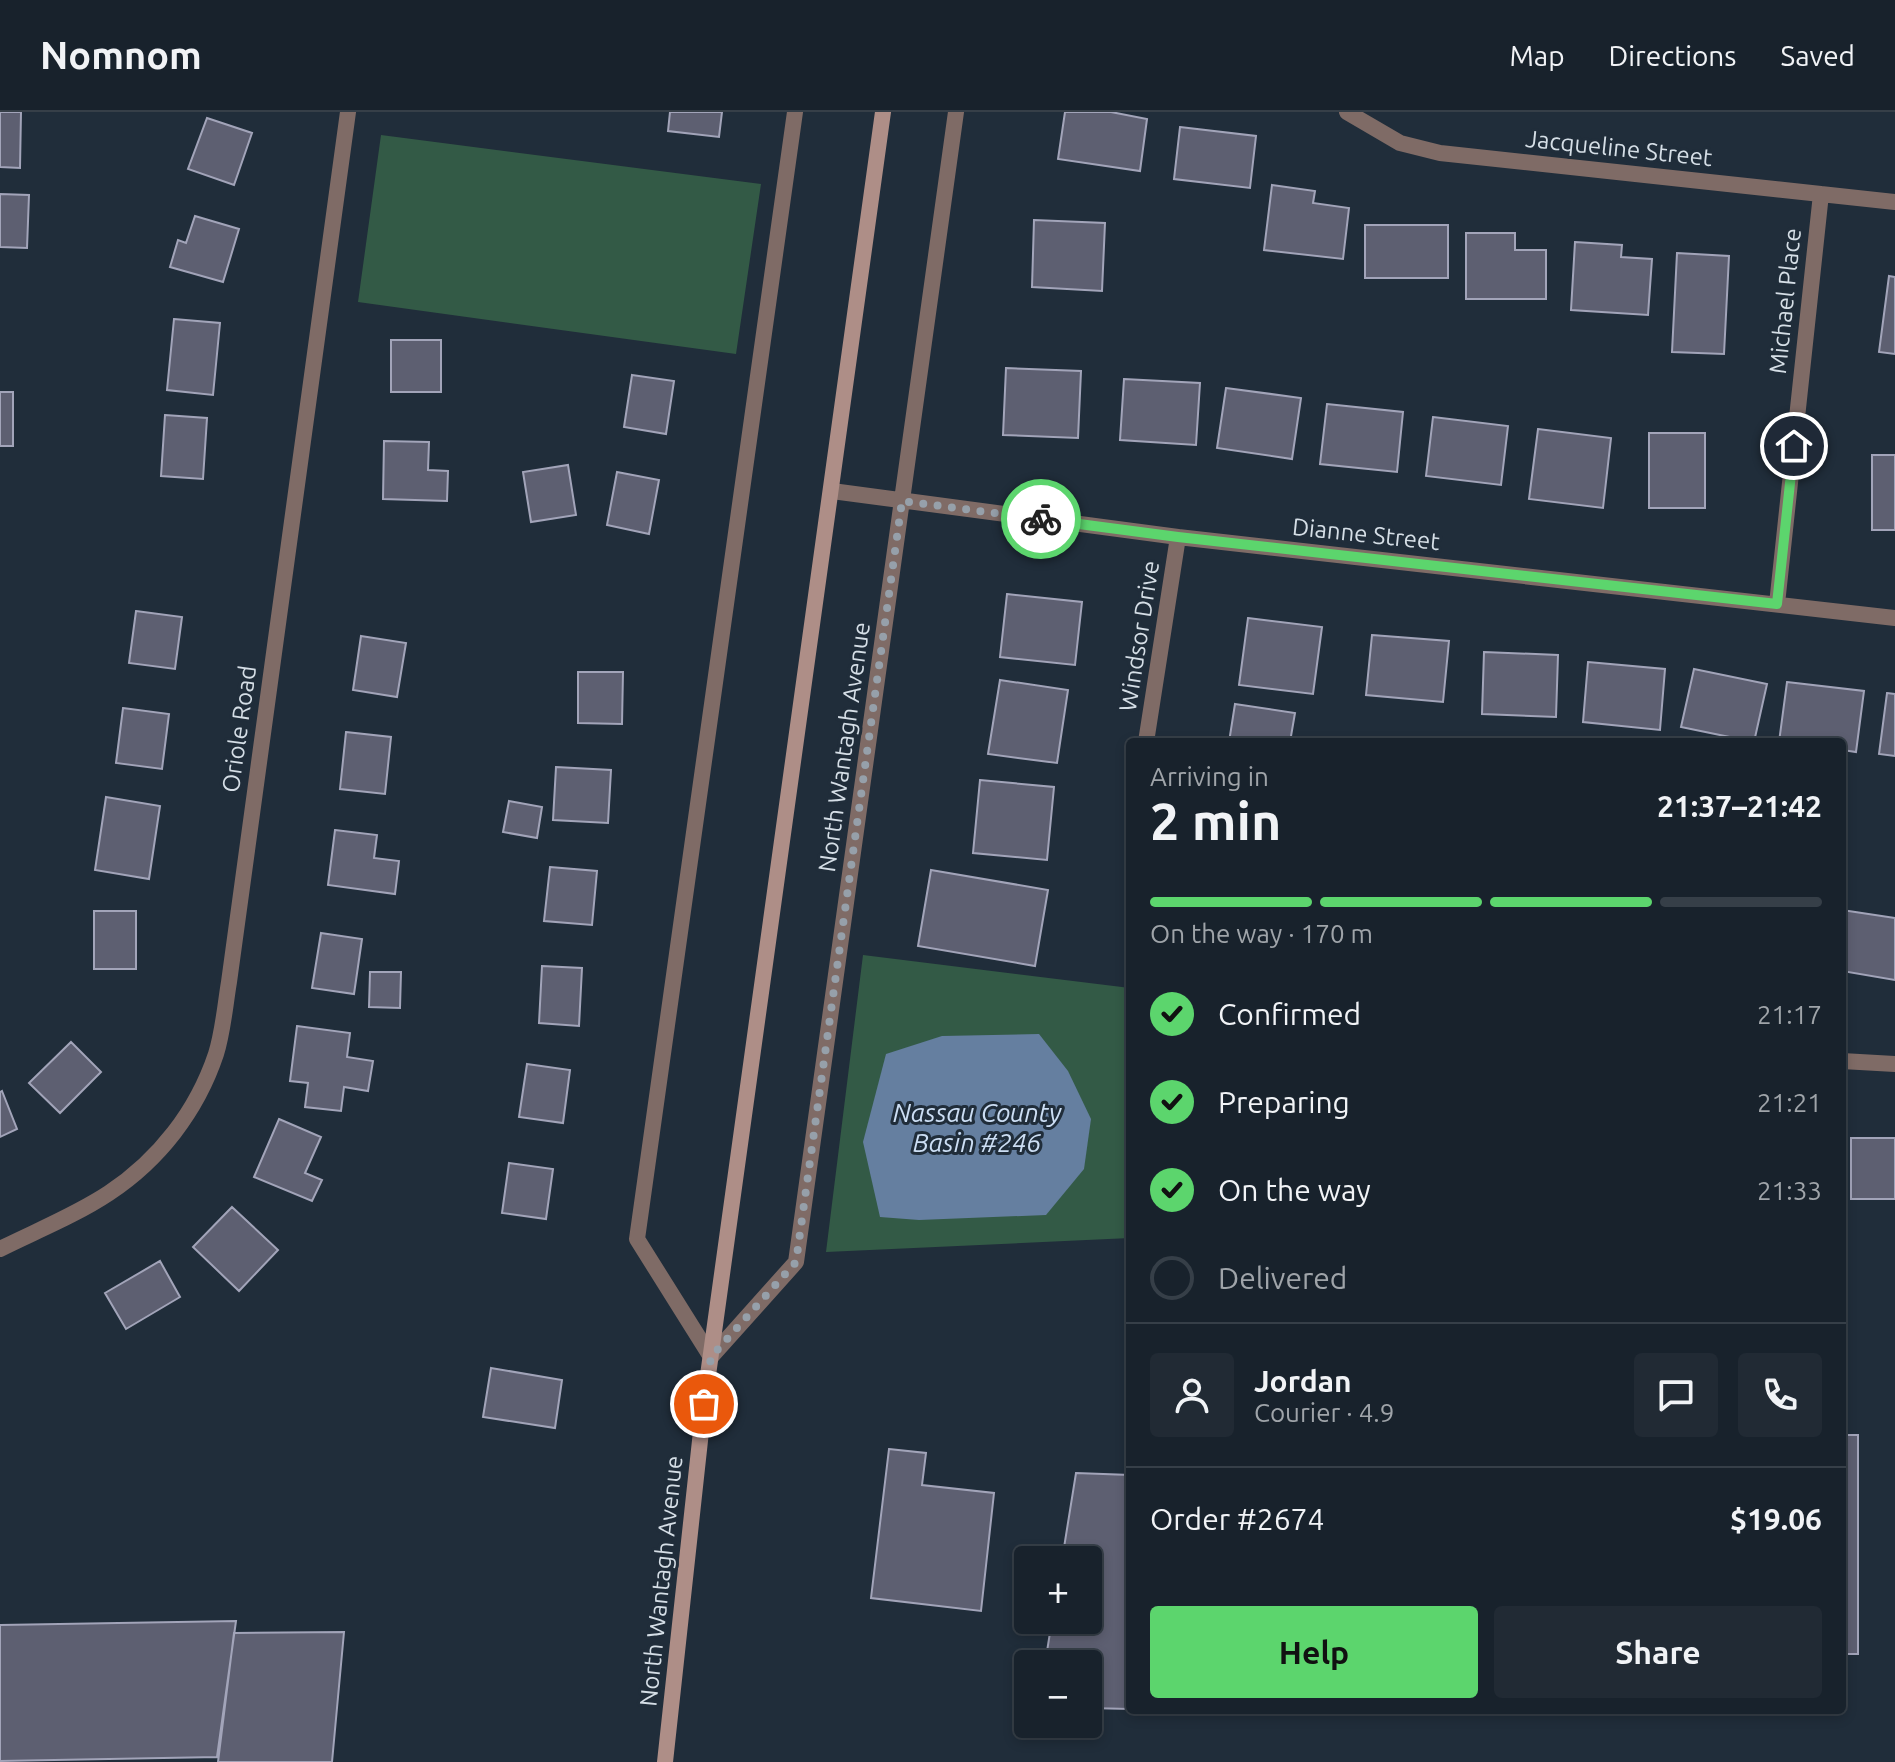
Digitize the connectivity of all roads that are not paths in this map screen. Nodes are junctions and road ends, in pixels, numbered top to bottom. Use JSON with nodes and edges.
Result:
{"nodes":[{"id":1,"x":348,"y":112,"type":"edge"},
{"id":2,"x":795,"y":112,"type":"edge"},
{"id":3,"x":883,"y":112,"type":"edge"},
{"id":4,"x":956,"y":112,"type":"edge"},
{"id":5,"x":1347,"y":112,"type":"edge"},
{"id":6,"x":1821,"y":194,"type":"junction"},
{"id":7,"x":1895,"y":202,"type":"edge"},
{"id":8,"x":832,"y":491,"type":"junction"},
{"id":9,"x":902,"y":501,"type":"junction"},
{"id":10,"x":1178,"y":537,"type":"junction"},
{"id":11,"x":1777,"y":604,"type":"junction"},
{"id":12,"x":1895,"y":618,"type":"edge"},
{"id":13,"x":1147,"y":738,"type":"edge"},
{"id":14,"x":1846,"y":1061,"type":"edge"},
{"id":15,"x":1895,"y":1064,"type":"edge"},
{"id":16,"x":0,"y":1249,"type":"edge"},
{"id":17,"x":711,"y":1357,"type":"junction"},
{"id":18,"x":665,"y":1762,"type":"edge"}],
"edges":[{"from":1,"to":16,"type":"street","name":"Oriole Road"},
{"from":2,"to":17,"type":"street"},
{"from":3,"to":8,"type":"main road","name":"North Wantagh Avenue"},
{"from":4,"to":9,"type":"street","name":"North Wantagh Avenue"},
{"from":5,"to":6,"type":"street","name":"Jacqueline Street"},
{"from":6,"to":7,"type":"street","name":"Jacqueline Street"},
{"from":6,"to":11,"type":"street","name":"Michael Place"},
{"from":8,"to":9,"type":"street","name":"Dianne Street"},
{"from":8,"to":17,"type":"main road","name":"North Wantagh Avenue"},
{"from":9,"to":10,"type":"street","name":"Dianne Street"},
{"from":9,"to":17,"type":"street","name":"North Wantagh Avenue"},
{"from":10,"to":11,"type":"street","name":"Dianne Street"},
{"from":10,"to":13,"type":"street","name":"Windsor Drive"},
{"from":11,"to":12,"type":"street","name":"Dianne Street"},
{"from":14,"to":15,"type":"street"},
{"from":17,"to":18,"type":"main road","name":"North Wantagh Avenue"}]}
